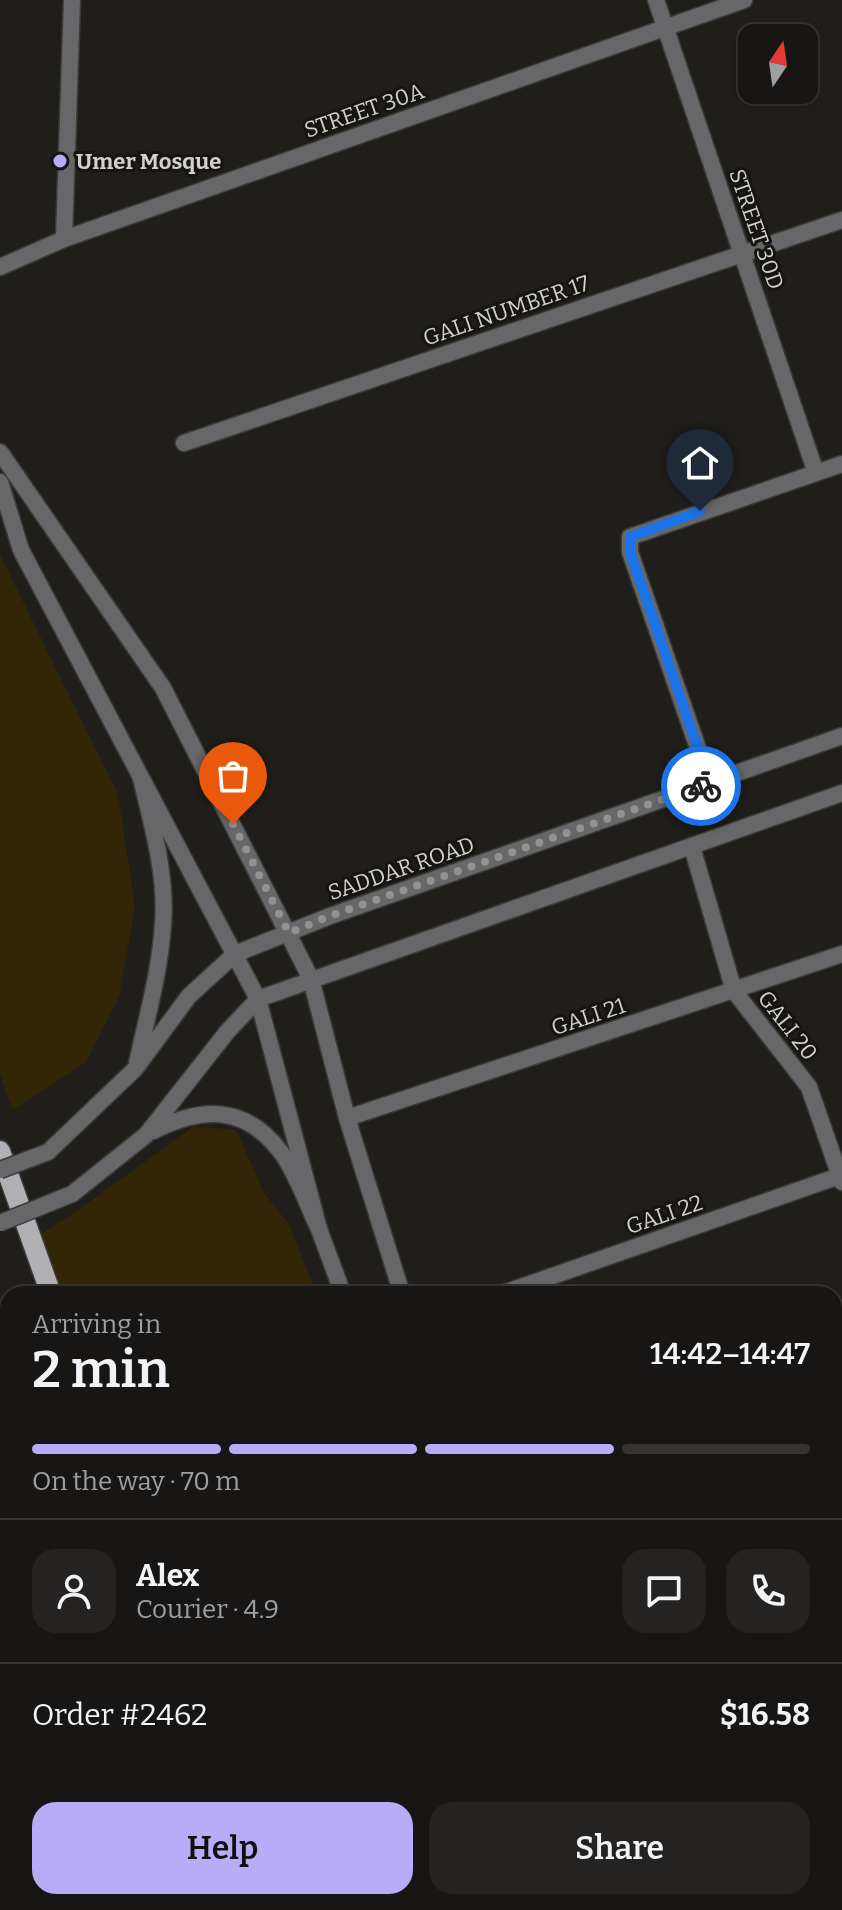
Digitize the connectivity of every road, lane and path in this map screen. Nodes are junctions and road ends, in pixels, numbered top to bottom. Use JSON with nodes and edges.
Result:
{"nodes":[{"id":1,"x":72,"y":0,"type":"edge"},
{"id":2,"x":656,"y":0,"type":"edge"},
{"id":3,"x":744,"y":0,"type":"edge"},
{"id":4,"x":666,"y":28,"type":"junction"},
{"id":5,"x":842,"y":220,"type":"edge"},
{"id":6,"x":64,"y":239,"type":"junction"},
{"id":7,"x":742,"y":253,"type":"junction"},
{"id":8,"x":0,"y":267,"type":"edge"},
{"id":9,"x":184,"y":443,"type":"dead end"},
{"id":10,"x":0,"y":452,"type":"edge"},
{"id":11,"x":842,"y":464,"type":"edge"},
{"id":12,"x":816,"y":473,"type":"junction"},
{"id":13,"x":0,"y":482,"type":"edge"},
{"id":14,"x":842,"y":736,"type":"edge"},
{"id":15,"x":141,"y":778,"type":"junction"},
{"id":16,"x":710,"y":783,"type":"junction"},
{"id":17,"x":842,"y":793,"type":"edge"},
{"id":18,"x":692,"y":847,"type":"junction"},
{"id":19,"x":289,"y":933,"type":"junction"},
{"id":20,"x":235,"y":954,"type":"junction"},
{"id":21,"x":842,"y":954,"type":"edge"},
{"id":22,"x":311,"y":979,"type":"junction"},
{"id":23,"x":734,"y":991,"type":"junction"},
{"id":24,"x":258,"y":999,"type":"junction"},
{"id":25,"x":135,"y":1069,"type":"junction"},
{"id":26,"x":347,"y":1118,"type":"junction"},
{"id":27,"x":146,"y":1135,"type":"junction"},
{"id":28,"x":0,"y":1151,"type":"edge"},
{"id":29,"x":0,"y":1170,"type":"edge"},
{"id":30,"x":841,"y":1177,"type":"edge"},
{"id":31,"x":0,"y":1223,"type":"edge"},
{"id":32,"x":319,"y":1229,"type":"junction"},
{"id":33,"x":48,"y":1286,"type":"edge"},
{"id":34,"x":340,"y":1286,"type":"edge"},
{"id":35,"x":400,"y":1286,"type":"edge"},
{"id":36,"x":524,"y":1286,"type":"edge"}],
"edges":[{"from":1,"to":6,"type":"street"},
{"from":2,"to":4,"type":"street","name":"STREET 30D"},
{"from":3,"to":4,"type":"street","name":"STREET 30A"},
{"from":4,"to":6,"type":"street","name":"STREET 30A"},
{"from":4,"to":7,"type":"street","name":"STREET 30D"},
{"from":5,"to":7,"type":"street","name":"GALI NUMBER 17"},
{"from":6,"to":8,"type":"street","name":"STREET 30A"},
{"from":7,"to":9,"type":"street","name":"GALI NUMBER 17"},
{"from":7,"to":12,"type":"street","name":"STREET 30D"},
{"from":10,"to":19,"type":"street"},
{"from":11,"to":12,"type":"street"},
{"from":12,"to":16,"type":"street"},
{"from":13,"to":15,"type":"street"},
{"from":14,"to":16,"type":"street","name":"SADDAR ROAD"},
{"from":15,"to":20,"type":"street"},
{"from":15,"to":25,"type":"street"},
{"from":16,"to":19,"type":"street","name":"SADDAR ROAD"},
{"from":17,"to":18,"type":"street"},
{"from":18,"to":22,"type":"street"},
{"from":18,"to":23,"type":"street","name":"GALI 20"},
{"from":19,"to":20,"type":"street","name":"SADDAR ROAD"},
{"from":19,"to":22,"type":"street"},
{"from":20,"to":24,"type":"street"},
{"from":20,"to":25,"type":"street","name":"SADDAR ROAD"},
{"from":21,"to":23,"type":"street","name":"GALI 21"},
{"from":22,"to":24,"type":"street"},
{"from":22,"to":26,"type":"street"},
{"from":23,"to":26,"type":"street","name":"GALI 21"},
{"from":23,"to":30,"type":"street","name":"GALI 20"},
{"from":24,"to":27,"type":"street"},
{"from":24,"to":32,"type":"street"},
{"from":25,"to":29,"type":"street","name":"SADDAR ROAD","bridge":true},
{"from":26,"to":35,"type":"street"},
{"from":27,"to":31,"type":"street","bridge":true},
{"from":27,"to":32,"type":"street"},
{"from":28,"to":33,"type":"main road"},
{"from":30,"to":36,"type":"street","name":"GALI 22"},
{"from":32,"to":34,"type":"street"}]}
